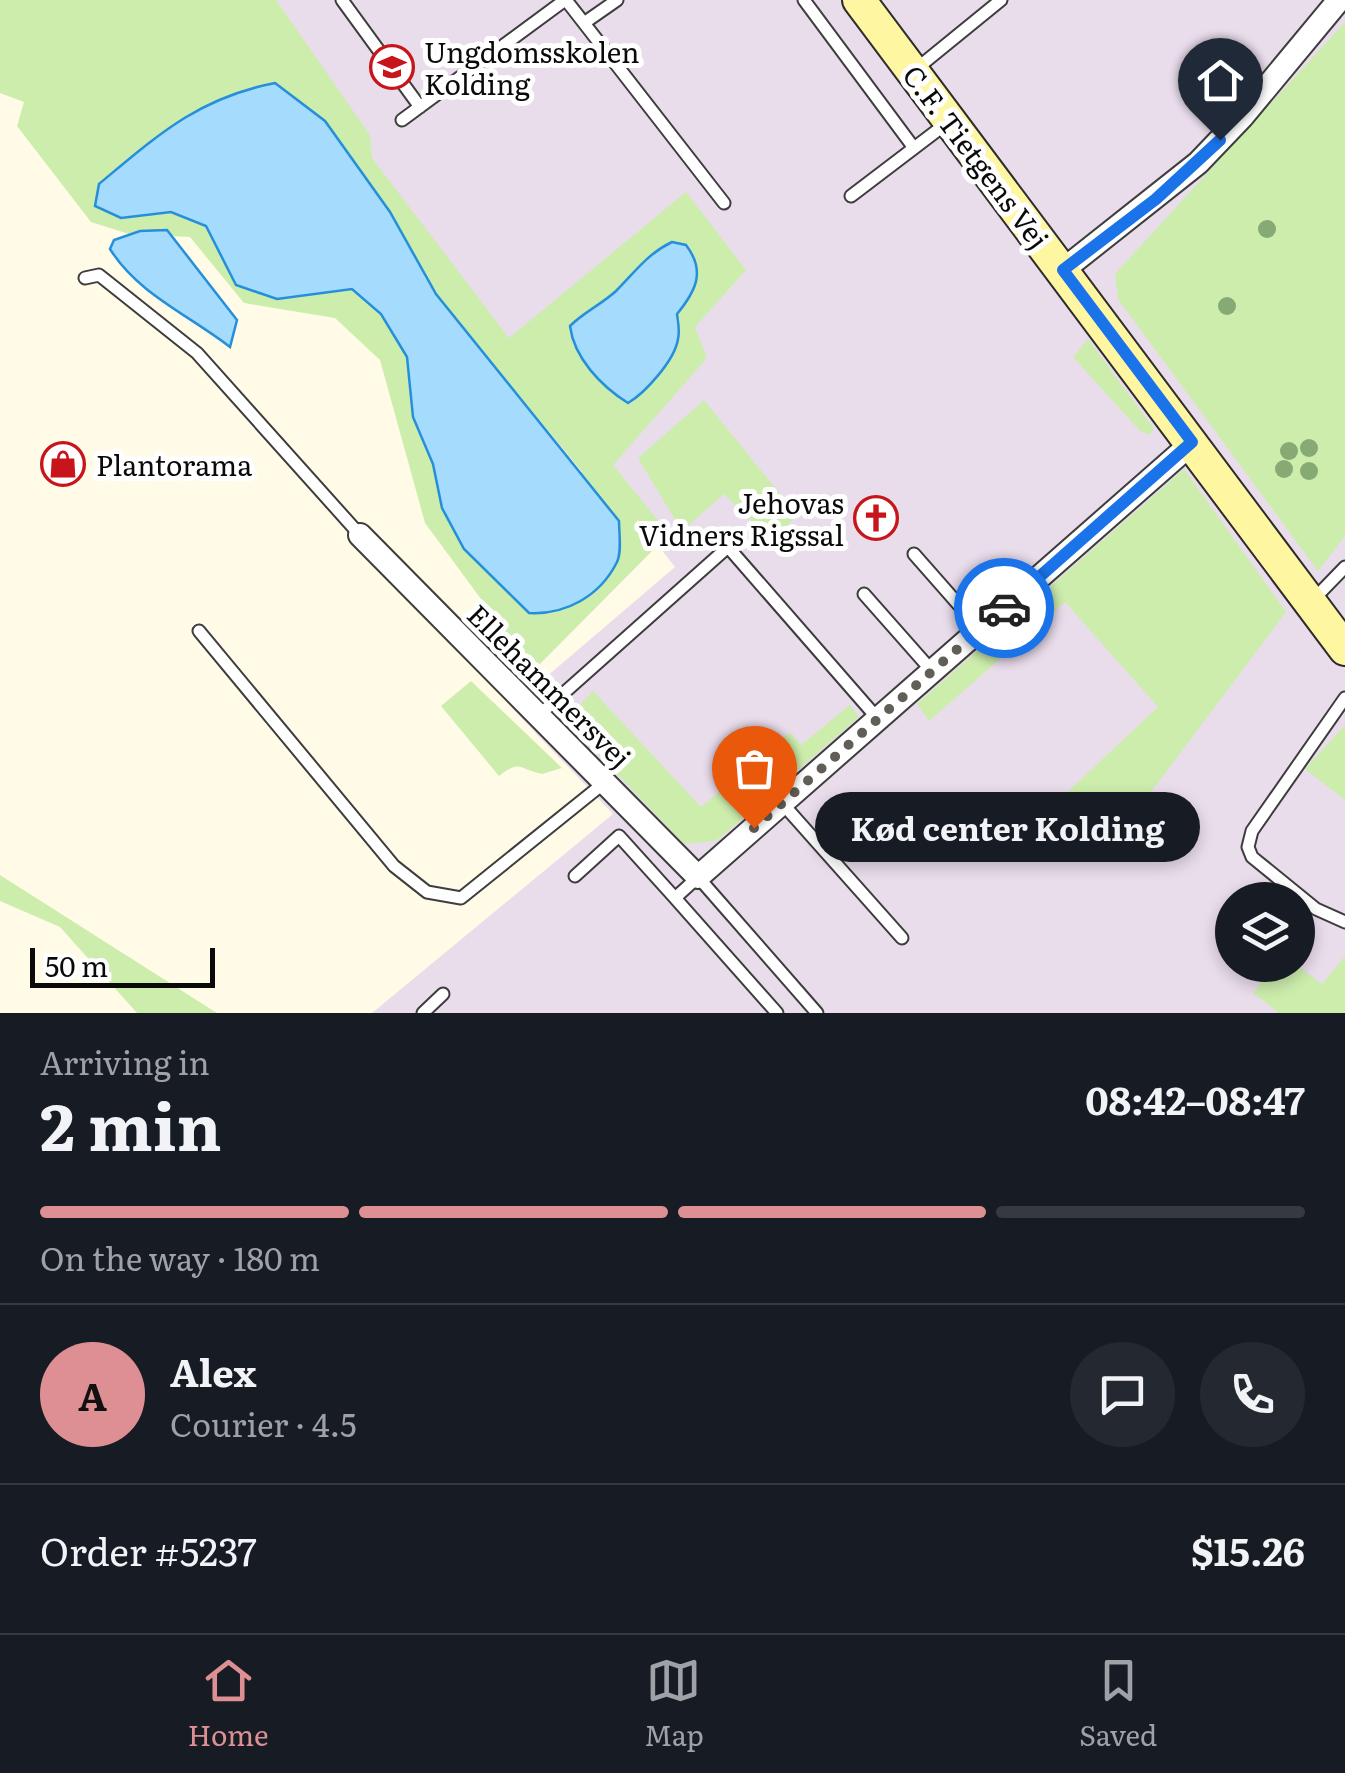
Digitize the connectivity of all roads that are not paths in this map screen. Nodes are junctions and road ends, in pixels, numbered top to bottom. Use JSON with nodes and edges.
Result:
{"nodes":[{"id":1,"x":342,"y":0,"type":"edge"},
{"id":2,"x":566,"y":0,"type":"edge"},
{"id":3,"x":617,"y":0,"type":"edge"},
{"id":4,"x":804,"y":0,"type":"edge"},
{"id":5,"x":858,"y":0,"type":"edge"},
{"id":6,"x":1001,"y":0,"type":"edge"},
{"id":7,"x":1339,"y":0,"type":"edge"},
{"id":8,"x":584,"y":23,"type":"junction"},
{"id":9,"x":912,"y":71,"type":"junction"},
{"id":10,"x":420,"y":108,"type":"junction"},
{"id":11,"x":402,"y":120,"type":"dead end"},
{"id":12,"x":950,"y":120,"type":"junction"},
{"id":13,"x":914,"y":148,"type":"junction"},
{"id":14,"x":851,"y":196,"type":"dead end"},
{"id":15,"x":724,"y":203,"type":"dead end"},
{"id":16,"x":1063,"y":270,"type":"junction"},
{"id":17,"x":84,"y":278,"type":"dead end"},
{"id":18,"x":1192,"y":442,"type":"junction"},
{"id":19,"x":360,"y":535,"type":"joint"},
{"id":20,"x":914,"y":554,"type":"dead end"},
{"id":21,"x":1345,"y":567,"type":"edge"},
{"id":22,"x":864,"y":594,"type":"dead end"},
{"id":23,"x":1310,"y":604,"type":"junction"},
{"id":24,"x":980,"y":629,"type":"junction"},
{"id":25,"x":199,"y":631,"type":"dead end"},
{"id":26,"x":1345,"y":649,"type":"edge"},
{"id":27,"x":932,"y":671,"type":"junction"},
{"id":28,"x":1345,"y":698,"type":"edge"},
{"id":29,"x":538,"y":716,"type":"junction"},
{"id":30,"x":878,"y":719,"type":"junction"},
{"id":31,"x":604,"y":783,"type":"junction"},
{"id":32,"x":782,"y":803,"type":"junction"},
{"id":33,"x":575,"y":876,"type":"dead end"},
{"id":34,"x":698,"y":877,"type":"junction"},
{"id":35,"x":675,"y":898,"type":"junction"},
{"id":36,"x":1345,"y":922,"type":"edge"},
{"id":37,"x":902,"y":938,"type":"dead end"},
{"id":38,"x":443,"y":994,"type":"dead end"},
{"id":39,"x":422,"y":1013,"type":"edge"},
{"id":40,"x":777,"y":1013,"type":"edge"},
{"id":41,"x":817,"y":1013,"type":"edge"}],
"edges":[{"from":1,"to":10,"type":"lane"},
{"from":2,"to":8,"type":"lane"},
{"from":2,"to":10,"type":"lane"},
{"from":3,"to":8,"type":"lane"},
{"from":4,"to":13,"type":"lane"},
{"from":5,"to":9,"type":"street","name":"C.F. Tietgens Vej"},
{"from":6,"to":9,"type":"lane"},
{"from":7,"to":16,"type":"street"},
{"from":8,"to":15,"type":"lane"},
{"from":9,"to":12,"type":"street","name":"C.F. Tietgens Vej"},
{"from":10,"to":11,"type":"lane"},
{"from":12,"to":13,"type":"lane"},
{"from":12,"to":16,"type":"street","name":"C.F. Tietgens Vej"},
{"from":13,"to":14,"type":"lane"},
{"from":16,"to":18,"type":"street","name":"C.F. Tietgens Vej"},
{"from":17,"to":19,"type":"lane"},
{"from":18,"to":23,"type":"street","name":"C.F. Tietgens Vej"},
{"from":18,"to":24,"type":"street"},
{"from":19,"to":29,"type":"street","name":"Ellehammersvej"},
{"from":20,"to":24,"type":"lane"},
{"from":21,"to":23,"type":"lane"},
{"from":22,"to":27,"type":"lane"},
{"from":23,"to":26,"type":"street","name":"C.F. Tietgens Vej"},
{"from":24,"to":27,"type":"street"},
{"from":25,"to":31,"type":"lane"},
{"from":27,"to":30,"type":"street"},
{"from":28,"to":36,"type":"lane"},
{"from":29,"to":30,"type":"lane"},
{"from":29,"to":31,"type":"street","name":"Ellehammersvej"},
{"from":30,"to":32,"type":"street"},
{"from":31,"to":34,"type":"street","name":"Ellehammersvej"},
{"from":32,"to":34,"type":"street"},
{"from":32,"to":37,"type":"lane"},
{"from":33,"to":35,"type":"lane"},
{"from":34,"to":35,"type":"lane"},
{"from":34,"to":41,"type":"lane","name":"Ellehammersvej"},
{"from":35,"to":40,"type":"lane"},
{"from":38,"to":39,"type":"lane"}]}
